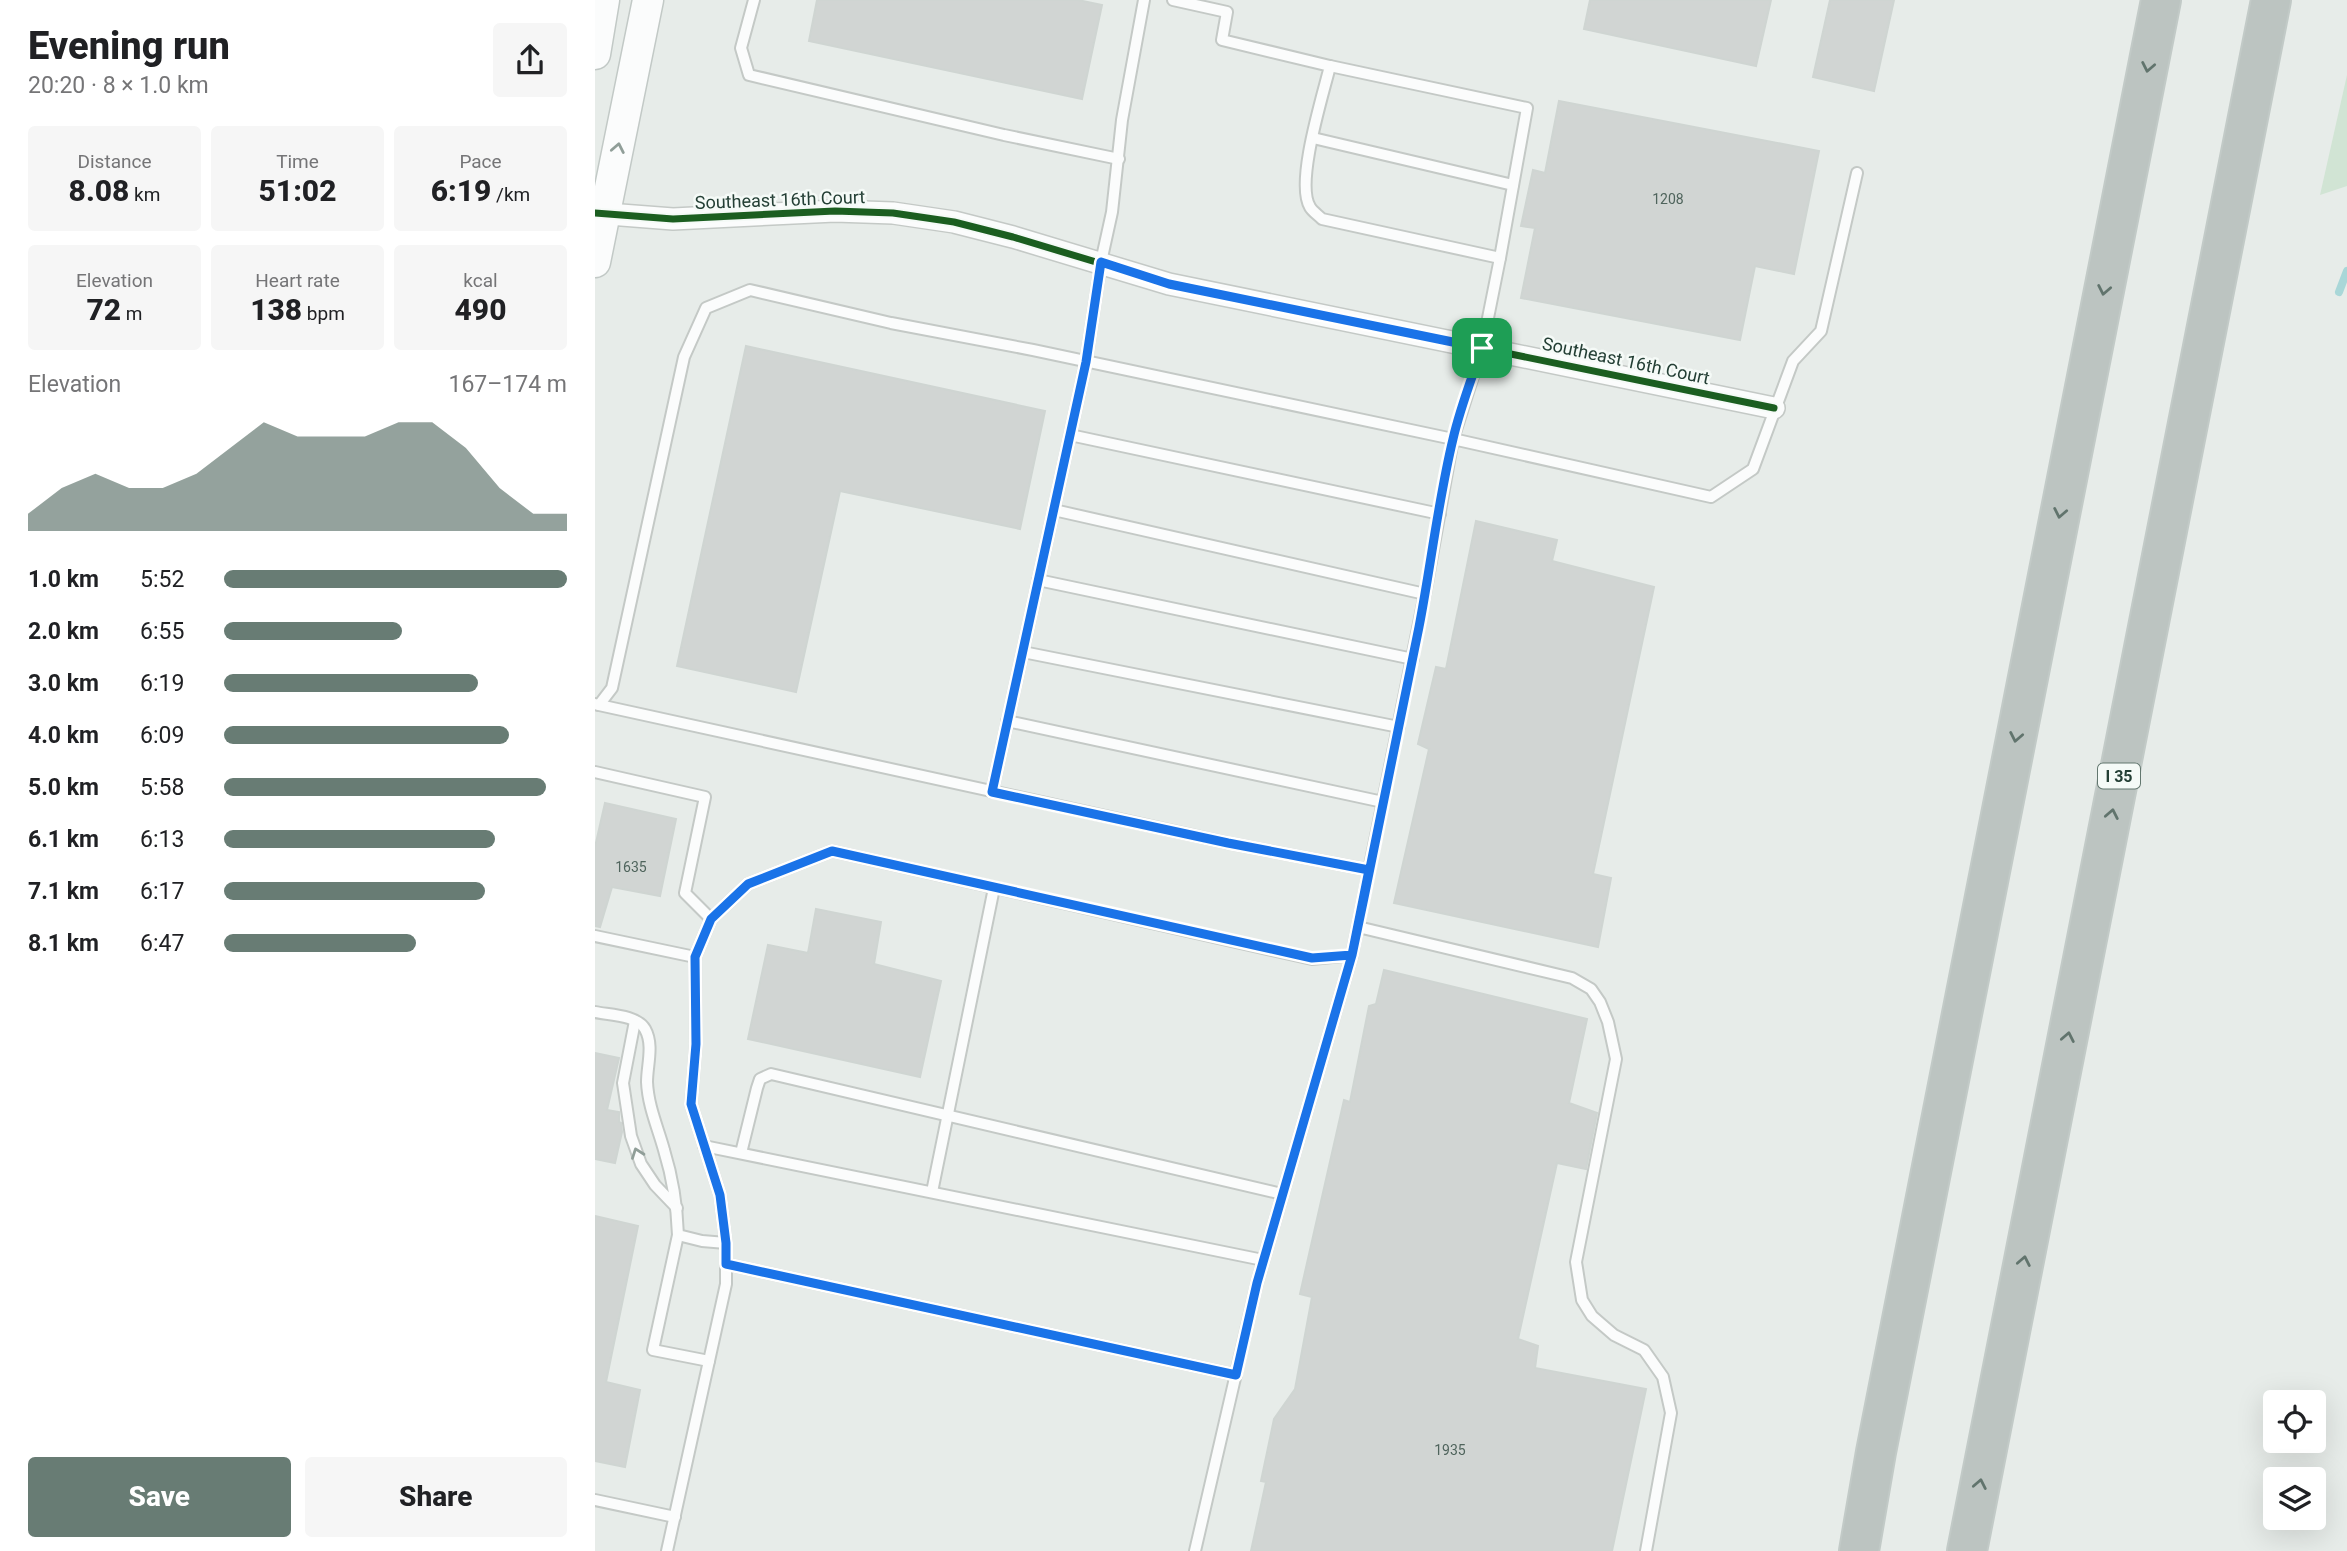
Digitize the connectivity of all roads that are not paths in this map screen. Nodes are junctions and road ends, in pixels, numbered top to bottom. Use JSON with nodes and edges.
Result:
{"nodes":[{"id":1,"x":604,"y":0,"type":"edge"},
{"id":2,"x":648,"y":0,"type":"edge"},
{"id":3,"x":754,"y":0,"type":"edge"},
{"id":4,"x":1144,"y":0,"type":"edge"},
{"id":5,"x":1173,"y":0,"type":"edge"},
{"id":6,"x":2161,"y":0,"type":"edge"},
{"id":7,"x":2271,"y":0,"type":"edge"},
{"id":8,"x":595,"y":54,"type":"edge"},
{"id":9,"x":1330,"y":66,"type":"junction"},
{"id":10,"x":1313,"y":138,"type":"junction"},
{"id":11,"x":1119,"y":159,"type":"junction"},
{"id":12,"x":1857,"y":173,"type":"dead end"},
{"id":13,"x":1513,"y":185,"type":"junction"},
{"id":14,"x":600,"y":214,"type":"edge"},
{"id":15,"x":1500,"y":258,"type":"junction"},
{"id":16,"x":595,"y":262,"type":"edge"},
{"id":17,"x":1101,"y":262,"type":"junction"},
{"id":18,"x":1482,"y":348,"type":"junction"},
{"id":19,"x":1086,"y":362,"type":"junction"},
{"id":20,"x":1774,"y":408,"type":"junction"},
{"id":21,"x":1070,"y":435,"type":"junction"},
{"id":22,"x":1453,"y":439,"type":"junction"},
{"id":23,"x":1054,"y":510,"type":"junction"},
{"id":24,"x":1440,"y":514,"type":"junction"},
{"id":25,"x":1038,"y":580,"type":"junction"},
{"id":26,"x":1425,"y":594,"type":"junction"},
{"id":27,"x":1023,"y":652,"type":"junction"},
{"id":28,"x":1413,"y":659,"type":"junction"},
{"id":29,"x":597,"y":705,"type":"edge"},
{"id":30,"x":1007,"y":721,"type":"junction"},
{"id":31,"x":1399,"y":727,"type":"junction"},
{"id":32,"x":595,"y":772,"type":"edge"},
{"id":33,"x":992,"y":792,"type":"junction"},
{"id":34,"x":1383,"y":802,"type":"junction"},
{"id":35,"x":1369,"y":870,"type":"junction"},
{"id":36,"x":994,"y":888,"type":"junction"},
{"id":37,"x":711,"y":919,"type":"junction"},
{"id":38,"x":1357,"y":928,"type":"junction"},
{"id":39,"x":595,"y":936,"type":"edge"},
{"id":40,"x":1352,"y":955,"type":"junction"},
{"id":41,"x":695,"y":957,"type":"junction"},
{"id":42,"x":595,"y":1012,"type":"edge"},
{"id":43,"x":635,"y":1021,"type":"junction"},
{"id":44,"x":947,"y":1116,"type":"junction"},
{"id":45,"x":704,"y":1146,"type":"junction"},
{"id":46,"x":741,"y":1153,"type":"junction"},
{"id":47,"x":932,"y":1192,"type":"junction"},
{"id":48,"x":1282,"y":1194,"type":"junction"},
{"id":49,"x":677,"y":1208,"type":"junction"},
{"id":50,"x":678,"y":1235,"type":"junction"},
{"id":51,"x":726,"y":1243,"type":"junction"},
{"id":52,"x":1263,"y":1260,"type":"junction"},
{"id":53,"x":726,"y":1264,"type":"junction"},
{"id":54,"x":709,"y":1361,"type":"junction"},
{"id":55,"x":1236,"y":1375,"type":"junction"},
{"id":56,"x":595,"y":1500,"type":"edge"},
{"id":57,"x":675,"y":1517,"type":"junction"},
{"id":58,"x":667,"y":1551,"type":"edge"},
{"id":59,"x":1195,"y":1551,"type":"edge"},
{"id":60,"x":1646,"y":1551,"type":"edge"},
{"id":61,"x":1859,"y":1551,"type":"edge"},
{"id":62,"x":1967,"y":1551,"type":"edge"}],
"edges":[{"from":1,"to":8,"type":"main road"},
{"from":14,"to":2,"type":"main road","one_way":true},
{"from":3,"to":11,"type":"lane"},
{"from":4,"to":11,"type":"lane"},
{"from":5,"to":9,"type":"lane"},
{"from":6,"to":61,"type":"highway","one_way":true},
{"from":62,"to":7,"type":"highway","number":"I 35","one_way":true},
{"from":9,"to":10,"type":"lane"},
{"from":9,"to":13,"type":"lane"},
{"from":10,"to":13,"type":"lane"},
{"from":10,"to":15,"type":"lane"},
{"from":11,"to":17,"type":"lane"},
{"from":12,"to":20,"type":"lane"},
{"from":13,"to":15,"type":"lane"},
{"from":14,"to":16,"type":"main road"},
{"from":14,"to":17,"type":"street","name":"Southeast 16th Court"},
{"from":15,"to":18,"type":"lane"},
{"from":17,"to":18,"type":"street","name":"Southeast 16th Court"},
{"from":17,"to":19,"type":"lane"},
{"from":18,"to":20,"type":"street","name":"Southeast 16th Court"},
{"from":18,"to":22,"type":"lane"},
{"from":19,"to":21,"type":"lane"},
{"from":19,"to":22,"type":"lane"},
{"from":19,"to":29,"type":"lane"},
{"from":20,"to":22,"type":"lane"},
{"from":21,"to":23,"type":"lane"},
{"from":21,"to":24,"type":"lane"},
{"from":22,"to":24,"type":"lane"},
{"from":23,"to":25,"type":"lane"},
{"from":23,"to":26,"type":"lane"},
{"from":24,"to":26,"type":"lane"},
{"from":25,"to":27,"type":"lane"},
{"from":25,"to":28,"type":"lane"},
{"from":26,"to":28,"type":"lane"},
{"from":27,"to":30,"type":"lane"},
{"from":27,"to":31,"type":"lane"},
{"from":28,"to":31,"type":"lane"},
{"from":29,"to":33,"type":"lane"},
{"from":30,"to":33,"type":"lane"},
{"from":30,"to":34,"type":"lane"},
{"from":31,"to":34,"type":"lane"},
{"from":32,"to":37,"type":"lane"},
{"from":33,"to":35,"type":"lane"},
{"from":34,"to":35,"type":"lane"},
{"from":35,"to":38,"type":"lane"},
{"from":36,"to":37,"type":"lane"},
{"from":36,"to":40,"type":"lane"},
{"from":36,"to":44,"type":"lane"},
{"from":37,"to":41,"type":"lane"},
{"from":38,"to":40,"type":"lane"},
{"from":38,"to":60,"type":"lane"},
{"from":39,"to":41,"type":"lane"},
{"from":40,"to":48,"type":"lane"},
{"from":41,"to":45,"type":"lane"},
{"from":42,"to":43,"type":"lane"},
{"from":43,"to":49,"type":"lane"},
{"from":49,"to":43,"type":"lane","one_way":true},
{"from":44,"to":46,"type":"lane"},
{"from":44,"to":47,"type":"lane"},
{"from":44,"to":48,"type":"lane"},
{"from":45,"to":46,"type":"lane"},
{"from":45,"to":51,"type":"lane"},
{"from":46,"to":47,"type":"lane"},
{"from":47,"to":52,"type":"lane"},
{"from":48,"to":52,"type":"lane"},
{"from":49,"to":50,"type":"lane"},
{"from":50,"to":51,"type":"lane"},
{"from":50,"to":54,"type":"lane"},
{"from":51,"to":53,"type":"lane"},
{"from":52,"to":55,"type":"lane"},
{"from":53,"to":54,"type":"lane"},
{"from":53,"to":55,"type":"lane"},
{"from":54,"to":57,"type":"lane"},
{"from":55,"to":59,"type":"lane"},
{"from":56,"to":57,"type":"lane"},
{"from":57,"to":58,"type":"lane"}]}
